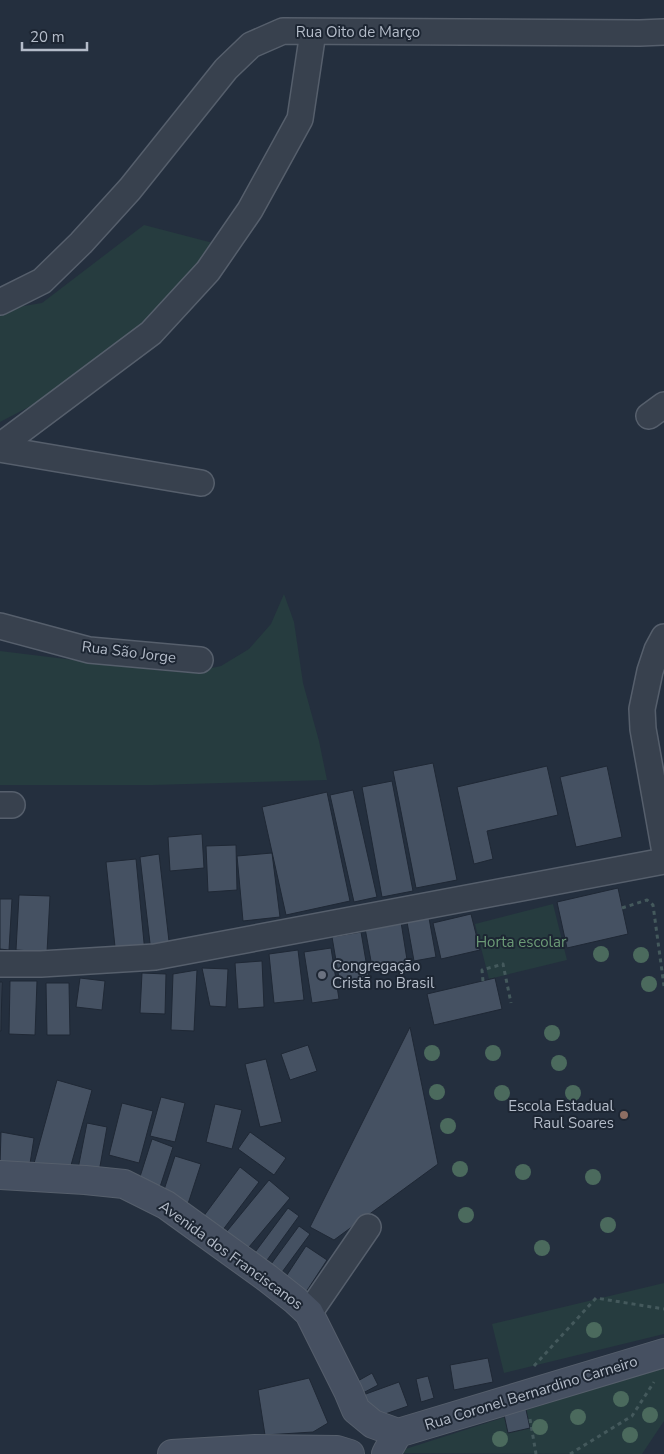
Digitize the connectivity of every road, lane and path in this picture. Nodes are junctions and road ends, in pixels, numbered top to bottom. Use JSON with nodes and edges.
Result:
{"nodes":[{"id":1,"x":313,"y":32,"type":"junction"},
{"id":2,"x":664,"y":32,"type":"edge"},
{"id":3,"x":0,"y":302,"type":"edge"},
{"id":4,"x":0,"y":448,"type":"edge"},
{"id":5,"x":201,"y":482,"type":"dead end"},
{"id":6,"x":0,"y":626,"type":"edge"},
{"id":7,"x":664,"y":637,"type":"edge"},
{"id":8,"x":200,"y":660,"type":"dead end"},
{"id":9,"x":664,"y":847,"type":"edge"},
{"id":10,"x":664,"y":861,"type":"edge"},
{"id":11,"x":622,"y":908,"type":"dead end"},
{"id":12,"x":0,"y":964,"type":"edge"},
{"id":13,"x":483,"y":981,"type":"dead end"},
{"id":14,"x":664,"y":986,"type":"edge"},
{"id":15,"x":511,"y":1003,"type":"dead end"},
{"id":16,"x":0,"y":1175,"type":"edge"},
{"id":17,"x":368,"y":1226,"type":"dead end"},
{"id":18,"x":664,"y":1309,"type":"edge"},
{"id":19,"x":309,"y":1313,"type":"junction"},
{"id":20,"x":661,"y":1364,"type":"edge"},
{"id":21,"x":528,"y":1383,"type":"junction"},
{"id":22,"x":356,"y":1410,"type":"junction"},
{"id":23,"x":392,"y":1444,"type":"edge"},
{"id":24,"x":581,"y":1447,"type":"junction"},
{"id":25,"x":343,"y":1452,"type":"edge"},
{"id":26,"x":172,"y":1454,"type":"edge"},
{"id":27,"x":536,"y":1454,"type":"edge"},
{"id":28,"x":570,"y":1454,"type":"edge"},
{"id":29,"x":581,"y":1454,"type":"edge"}],
"edges":[{"from":1,"to":2,"type":"street","name":"Rua Oito de Março"},
{"from":1,"to":3,"type":"street","name":"Rua Oito de Março"},
{"from":1,"to":4,"type":"street"},
{"from":4,"to":5,"type":"street"},
{"from":6,"to":8,"type":"street","name":"Rua São Jorge"},
{"from":7,"to":9,"type":"street"},
{"from":10,"to":12,"type":"street"},
{"from":11,"to":14,"type":"path"},
{"from":13,"to":15,"type":"path"},
{"from":16,"to":19,"type":"main road","name":"Avenida dos Franciscanos"},
{"from":17,"to":19,"type":"street"},
{"from":18,"to":21,"type":"path"},
{"from":19,"to":22,"type":"main road","name":"Avenida dos Franciscanos"},
{"from":20,"to":21,"type":"main road","name":"Rua Coronel Bernardino Carneiro"},
{"from":20,"to":24,"type":"path"},
{"from":21,"to":23,"type":"main road","name":"Rua Coronel Bernardino Carneiro"},
{"from":21,"to":27,"type":"path"},
{"from":22,"to":23,"type":"main road","name":"Avenida dos Franciscanos"},
{"from":22,"to":25,"type":"main road"},
{"from":24,"to":28,"type":"path"},
{"from":24,"to":29,"type":"path"},
{"from":25,"to":26,"type":"main road"}]}
